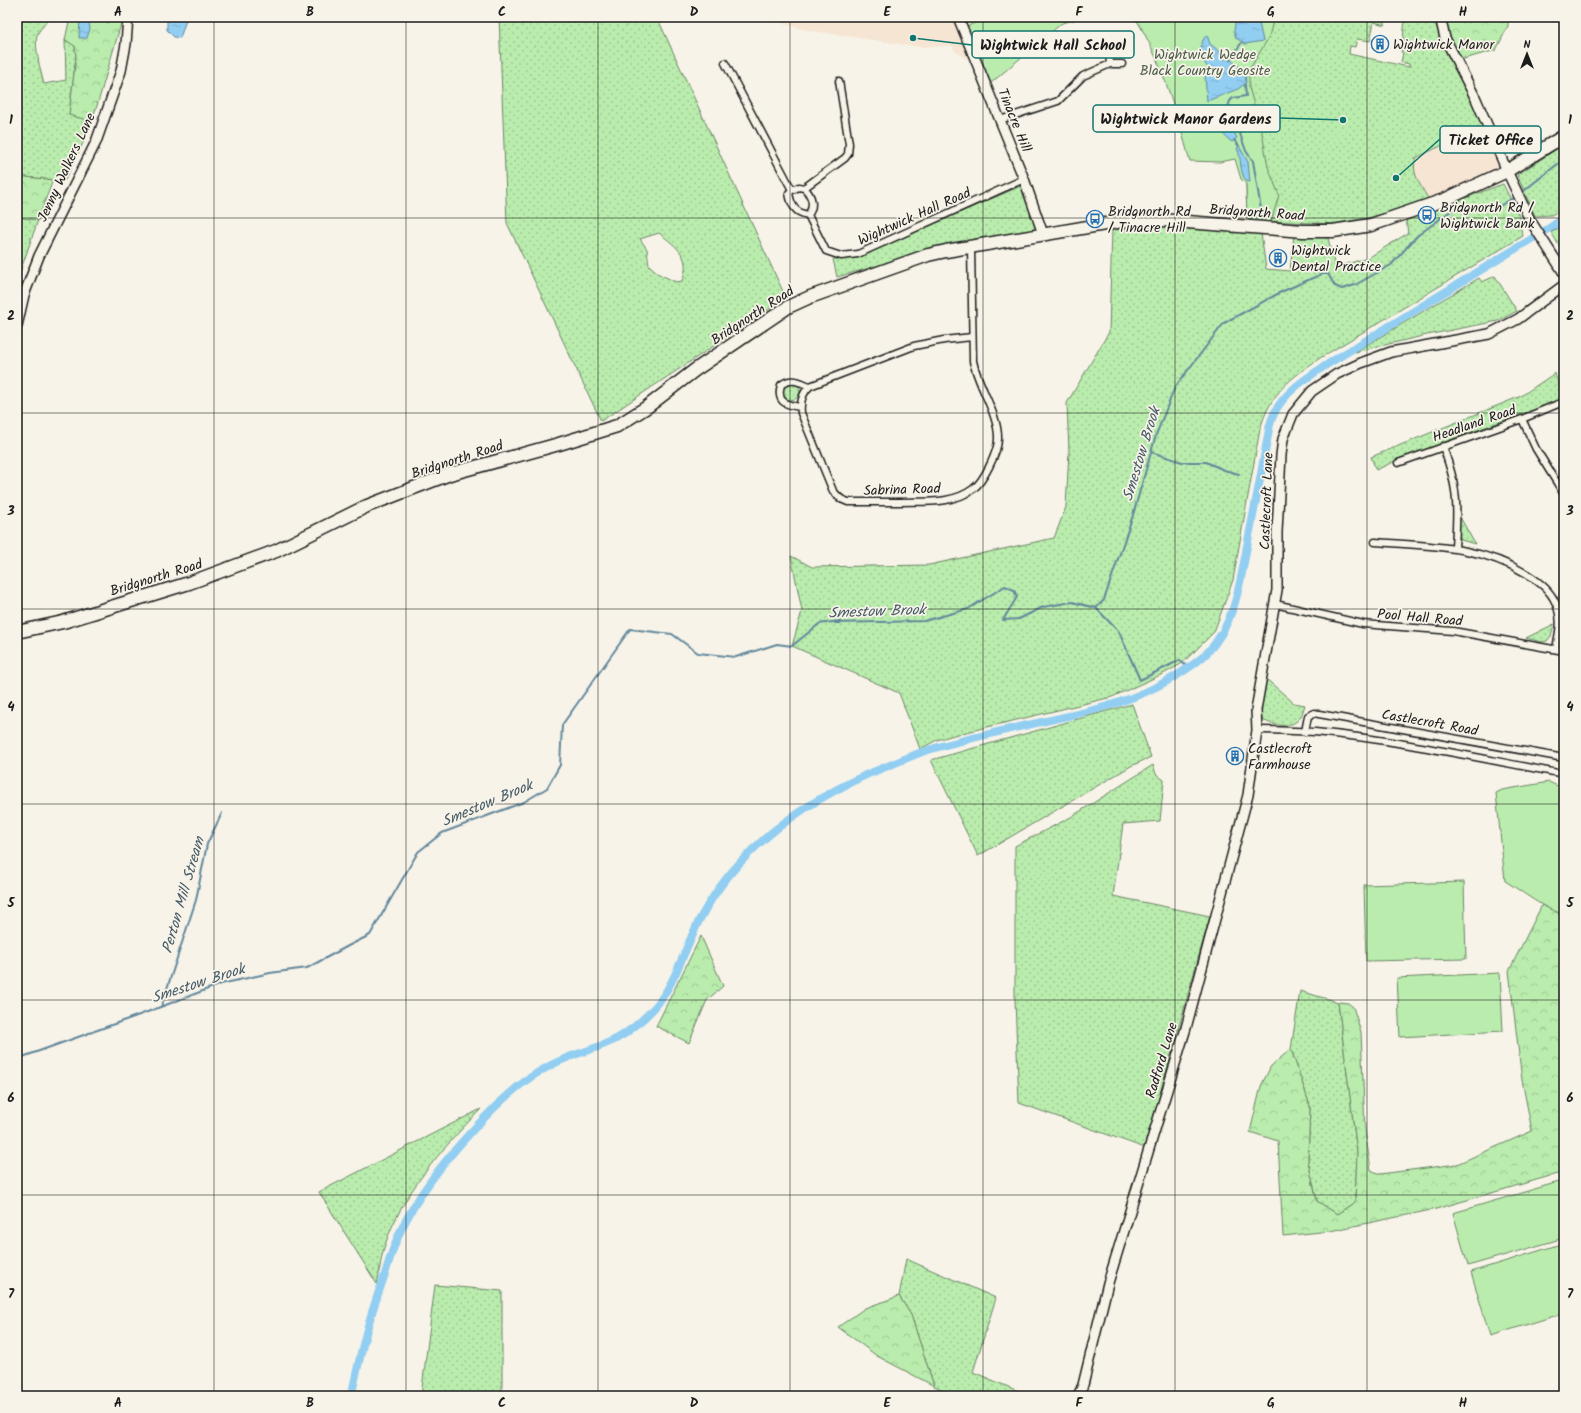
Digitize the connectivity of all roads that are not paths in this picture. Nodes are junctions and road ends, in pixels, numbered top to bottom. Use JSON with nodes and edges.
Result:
{"nodes":[{"id":1,"x":128,"y":17,"type":"edge"},
{"id":2,"x":958,"y":17,"type":"edge"},
{"id":3,"x":1440,"y":17,"type":"edge"},
{"id":4,"x":1109,"y":54,"type":"dead end"},
{"id":5,"x":725,"y":63,"type":"dead end"},
{"id":6,"x":1110,"y":64,"type":"junction"},
{"id":7,"x":1122,"y":64,"type":"dead end"},
{"id":8,"x":839,"y":81,"type":"dead end"},
{"id":9,"x":1000,"y":120,"type":"junction"},
{"id":10,"x":1564,"y":136,"type":"edge"},
{"id":11,"x":1507,"y":171,"type":"junction"},
{"id":12,"x":1024,"y":179,"type":"junction"},
{"id":13,"x":804,"y":188,"type":"junction"},
{"id":14,"x":792,"y":190,"type":"junction"},
{"id":15,"x":808,"y":215,"type":"junction"},
{"id":16,"x":1043,"y":234,"type":"junction"},
{"id":17,"x":971,"y":247,"type":"junction"},
{"id":18,"x":1564,"y":273,"type":"edge"},
{"id":19,"x":1564,"y":285,"type":"edge"},
{"id":20,"x":17,"y":326,"type":"edge"},
{"id":21,"x":972,"y":337,"type":"junction"},
{"id":22,"x":810,"y":386,"type":"junction"},
{"id":23,"x":1558,"y":404,"type":"dead end"},
{"id":24,"x":800,"y":406,"type":"junction"},
{"id":25,"x":1522,"y":419,"type":"junction"},
{"id":26,"x":1443,"y":446,"type":"junction"},
{"id":27,"x":1398,"y":463,"type":"dead end"},
{"id":28,"x":1564,"y":494,"type":"edge"},
{"id":29,"x":1376,"y":542,"type":"dead end"},
{"id":30,"x":1455,"y":548,"type":"junction"},
{"id":31,"x":1275,"y":604,"type":"junction"},
{"id":32,"x":21,"y":630,"type":"edge"},
{"id":33,"x":1556,"y":649,"type":"junction"},
{"id":34,"x":1564,"y":651,"type":"edge"},
{"id":35,"x":1258,"y":730,"type":"junction"},
{"id":36,"x":1305,"y":732,"type":"junction"},
{"id":37,"x":1564,"y":758,"type":"edge"},
{"id":38,"x":1564,"y":774,"type":"edge"},
{"id":39,"x":1078,"y":1396,"type":"edge"}],
"edges":[{"from":1,"to":20,"type":"street","name":"Jenny Walkers Lane"},
{"from":2,"to":9,"type":"street","name":"Tinacre Hill"},
{"from":3,"to":11,"type":"street"},
{"from":4,"to":6,"type":"street"},
{"from":5,"to":14,"type":"street"},
{"from":6,"to":7,"type":"street"},
{"from":6,"to":9,"type":"street"},
{"from":8,"to":13,"type":"street"},
{"from":9,"to":12,"type":"street","name":"Tinacre Hill"},
{"from":10,"to":11,"type":"highway","name":"Bridgnorth Road"},
{"from":11,"to":16,"type":"highway","name":"Bridgnorth Road"},
{"from":11,"to":18,"type":"street"},
{"from":12,"to":15,"type":"street","name":"Wightwick Hall Road"},
{"from":12,"to":16,"type":"street","name":"Tinacre Hill"},
{"from":13,"to":14,"type":"street"},
{"from":13,"to":15,"type":"street"},
{"from":14,"to":15,"type":"street"},
{"from":16,"to":17,"type":"highway","name":"Bridgnorth Road"},
{"from":17,"to":21,"type":"street","name":"Sabrina Road"},
{"from":17,"to":32,"type":"highway","name":"Bridgnorth Road"},
{"from":19,"to":31,"type":"street","name":"Castlecroft Lane"},
{"from":21,"to":22,"type":"street"},
{"from":21,"to":24,"type":"street","name":"Sabrina Road"},
{"from":22,"to":24,"type":"street"},
{"from":22,"to":24,"type":"street"},
{"from":23,"to":25,"type":"street","name":"Headland Road"},
{"from":25,"to":26,"type":"street","name":"Headland Road"},
{"from":25,"to":28,"type":"street"},
{"from":26,"to":27,"type":"street","name":"Headland Road"},
{"from":26,"to":30,"type":"street"},
{"from":29,"to":30,"type":"street"},
{"from":30,"to":33,"type":"street"},
{"from":31,"to":33,"type":"street","name":"Pool Hall Road"},
{"from":31,"to":35,"type":"street","name":"Castlecroft Lane"},
{"from":33,"to":34,"type":"street","name":"Pool Hall Road"},
{"from":35,"to":36,"type":"street","name":"Castlecroft Road"},
{"from":35,"to":39,"type":"street","name":"Radford Lane"},
{"from":36,"to":37,"type":"street","name":"Castlecroft Road"},
{"from":36,"to":38,"type":"street","name":"Castlecroft Road"}]}
